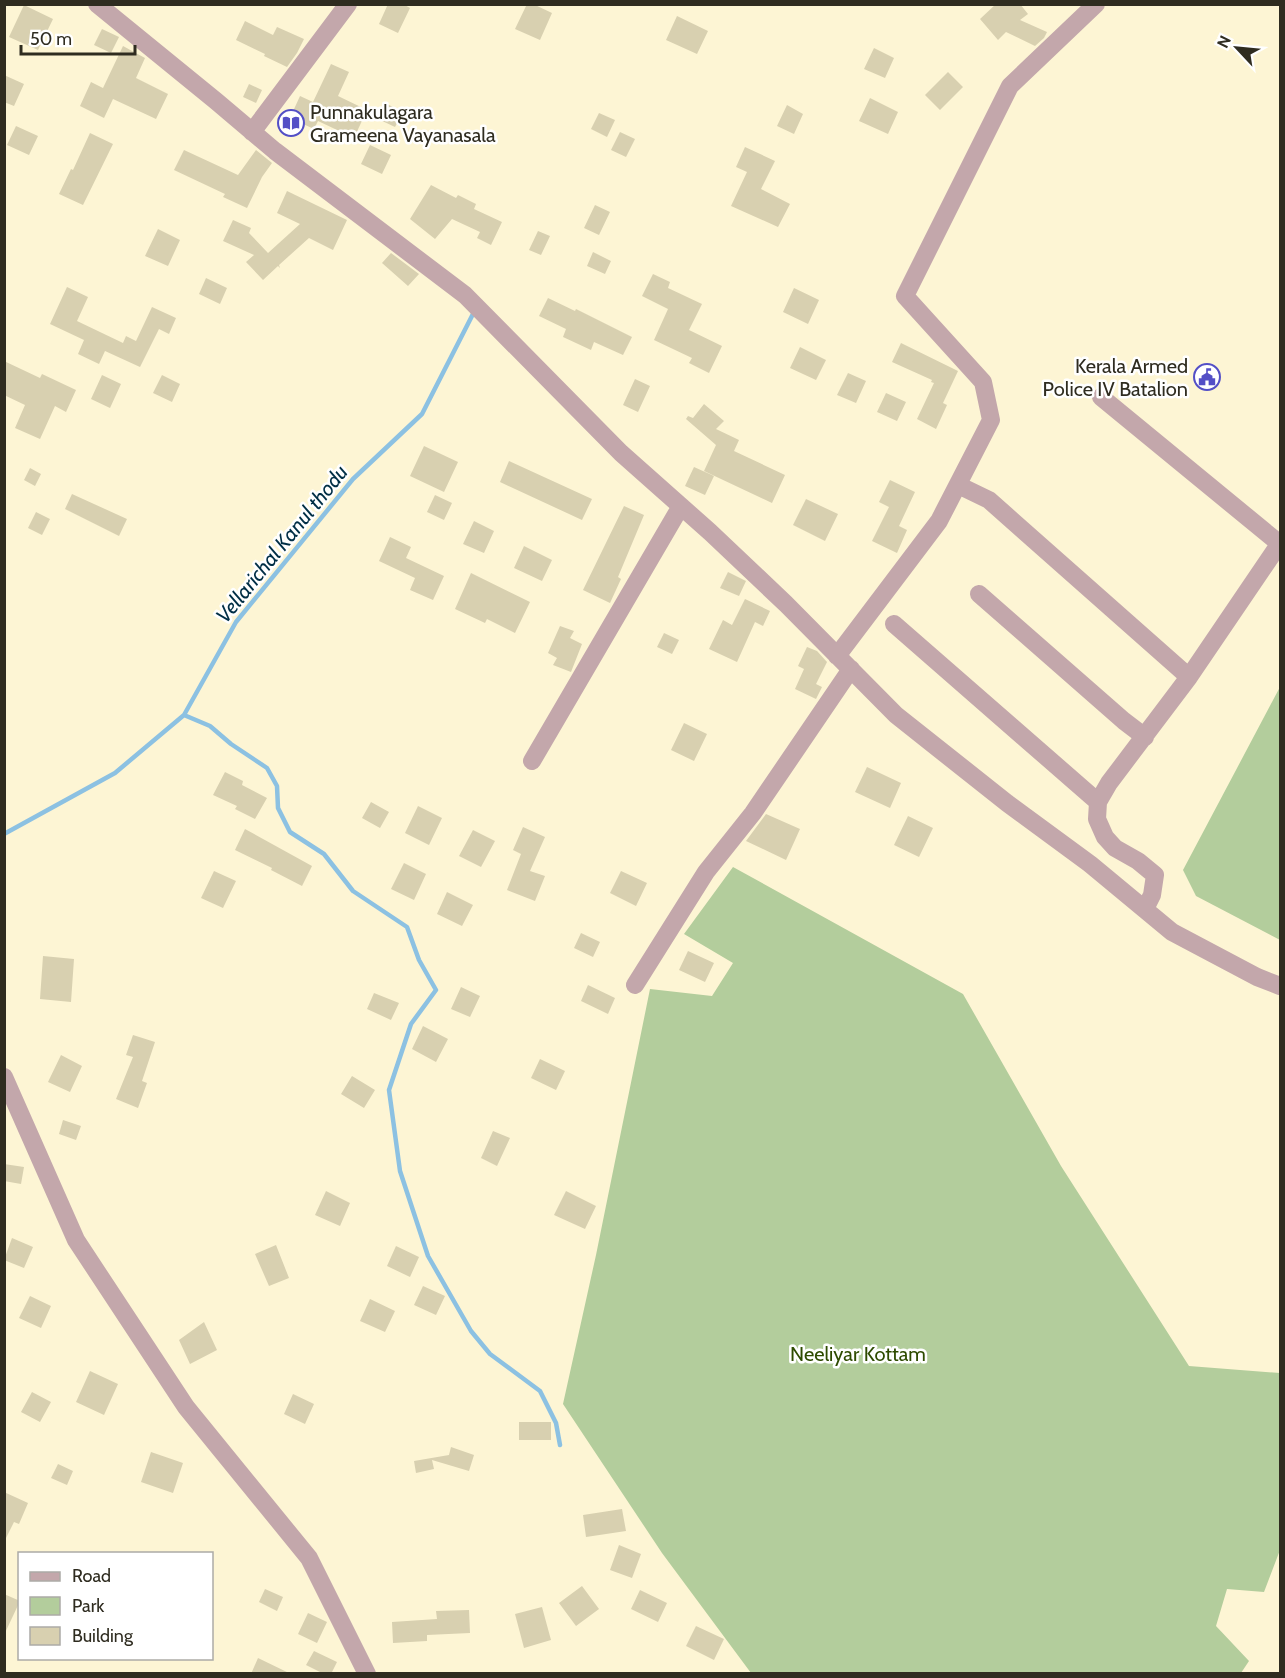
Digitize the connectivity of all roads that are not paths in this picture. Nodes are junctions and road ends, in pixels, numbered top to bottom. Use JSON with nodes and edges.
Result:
{"nodes":[{"id":1,"x":97,"y":4,"type":"edge"},
{"id":2,"x":348,"y":4,"type":"edge"},
{"id":3,"x":1096,"y":4,"type":"edge"},
{"id":4,"x":252,"y":132,"type":"junction"},
{"id":5,"x":1101,"y":397,"type":"dead end"},
{"id":6,"x":958,"y":485,"type":"junction"},
{"id":7,"x":681,"y":506,"type":"junction"},
{"id":8,"x":1280,"y":544,"type":"edge"},
{"id":9,"x":980,"y":594,"type":"dead end"},
{"id":10,"x":894,"y":624,"type":"dead end"},
{"id":11,"x":837,"y":656,"type":"junction"},
{"id":12,"x":851,"y":669,"type":"junction"},
{"id":13,"x":1189,"y":677,"type":"junction"},
{"id":14,"x":1145,"y":737,"type":"junction"},
{"id":15,"x":532,"y":761,"type":"dead end"},
{"id":16,"x":1098,"y":802,"type":"junction"},
{"id":17,"x":1145,"y":909,"type":"junction"},
{"id":18,"x":635,"y":985,"type":"dead end"},
{"id":19,"x":1281,"y":986,"type":"edge"},
{"id":20,"x":4,"y":1077,"type":"edge"},
{"id":21,"x":367,"y":1674,"type":"edge"}],
"edges":[{"from":1,"to":4,"type":"street"},
{"from":2,"to":4,"type":"street"},
{"from":3,"to":6,"type":"street"},
{"from":4,"to":7,"type":"street"},
{"from":5,"to":8,"type":"street"},
{"from":6,"to":11,"type":"street"},
{"from":6,"to":13,"type":"street"},
{"from":7,"to":11,"type":"street"},
{"from":7,"to":15,"type":"street"},
{"from":8,"to":13,"type":"street"},
{"from":9,"to":14,"type":"street"},
{"from":10,"to":16,"type":"street"},
{"from":11,"to":12,"type":"street"},
{"from":12,"to":17,"type":"street"},
{"from":12,"to":18,"type":"street"},
{"from":13,"to":14,"type":"street"},
{"from":14,"to":16,"type":"street"},
{"from":16,"to":17,"type":"street"},
{"from":17,"to":19,"type":"street"},
{"from":20,"to":21,"type":"street"}]}
